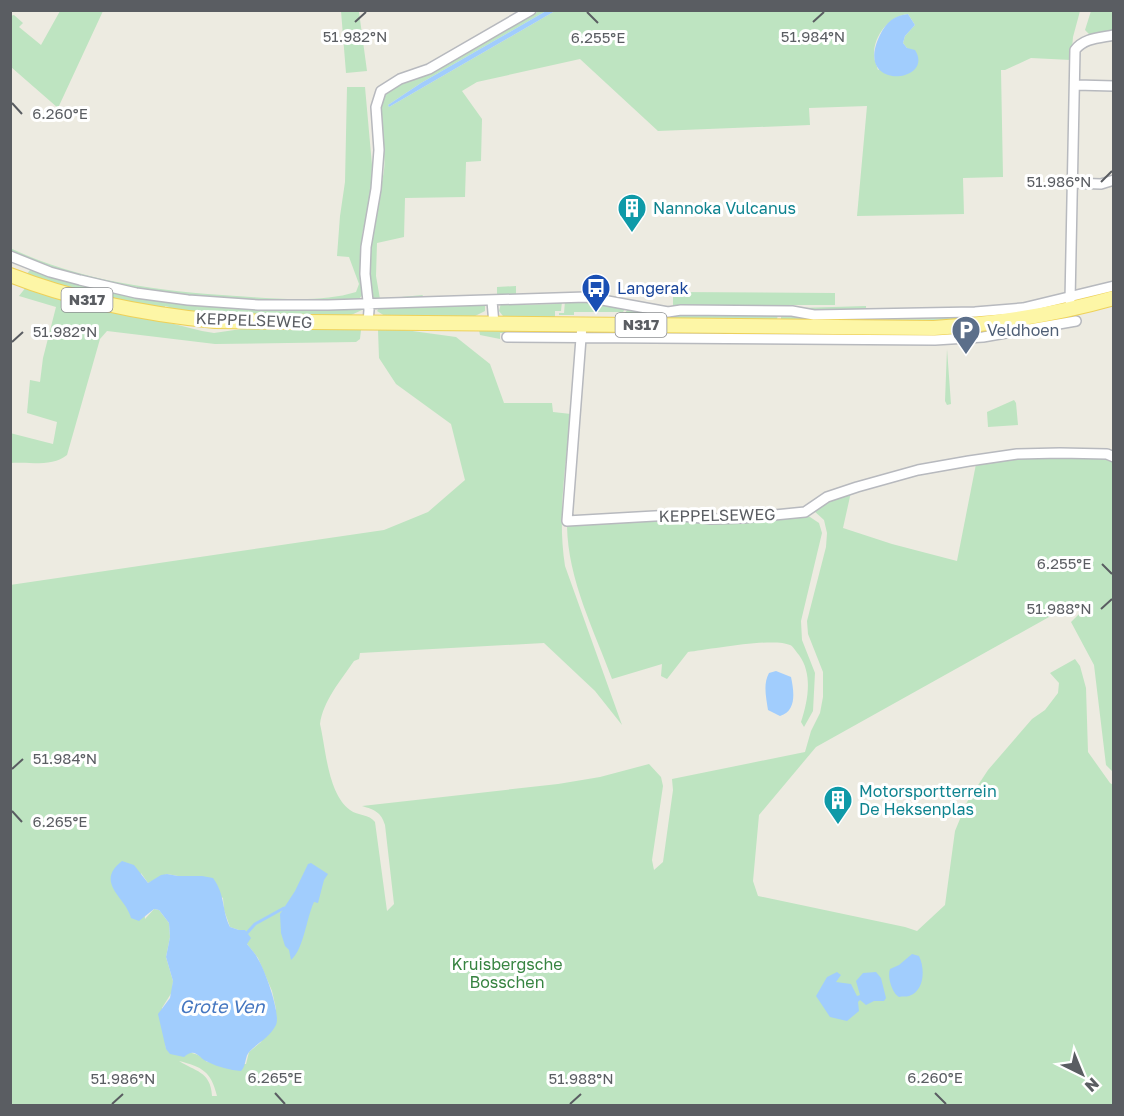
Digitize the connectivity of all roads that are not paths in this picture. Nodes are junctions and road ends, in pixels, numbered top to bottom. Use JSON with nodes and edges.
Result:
{"nodes":[{"id":1,"x":531,"y":10,"type":"edge"},
{"id":2,"x":1113,"y":35,"type":"edge"},
{"id":3,"x":1076,"y":85,"type":"junction"},
{"id":4,"x":1113,"y":86,"type":"edge"},
{"id":5,"x":1113,"y":180,"type":"edge"},
{"id":6,"x":1072,"y":183,"type":"junction"},
{"id":7,"x":10,"y":256,"type":"edge"},
{"id":8,"x":25,"y":263,"type":"junction"},
{"id":9,"x":15,"y":277,"type":"edge"},
{"id":10,"x":1113,"y":285,"type":"edge"},
{"id":11,"x":1113,"y":298,"type":"edge"},
{"id":12,"x":492,"y":301,"type":"junction"},
{"id":13,"x":369,"y":304,"type":"junction"},
{"id":14,"x":1072,"y":310,"type":"junction"},
{"id":15,"x":368,"y":323,"type":"junction"},
{"id":16,"x":494,"y":324,"type":"junction"},
{"id":17,"x":581,"y":331,"type":"junction"},
{"id":18,"x":507,"y":337,"type":"dead end"},
{"id":19,"x":1113,"y":458,"type":"edge"}],
"edges":[{"from":1,"to":13,"type":"street"},
{"from":2,"to":3,"type":"street"},
{"from":3,"to":4,"type":"street"},
{"from":3,"to":6,"type":"street"},
{"from":5,"to":6,"type":"street"},
{"from":6,"to":14,"type":"street"},
{"from":7,"to":8,"type":"street","name":"KEPPELSEWEG"},
{"from":8,"to":9,"type":"street","name":"KEPPELSEWEG"},
{"from":8,"to":13,"type":"street","name":"KEPPELSEWEG"},
{"from":9,"to":15,"type":"main road","name":"KEPPELSEWEG","number":"N317"},
{"from":10,"to":14,"type":"street","name":"KEPPELSEWEG"},
{"from":11,"to":14,"type":"main road","name":"KEPPELSEWEG","number":"N317"},
{"from":12,"to":13,"type":"street","name":"KEPPELSEWEG"},
{"from":12,"to":14,"type":"street","name":"KEPPELSEWEG"},
{"from":12,"to":16,"type":"street"},
{"from":13,"to":15,"type":"street"},
{"from":14,"to":17,"type":"main road","name":"KEPPELSEWEG","number":"N317"},
{"from":15,"to":16,"type":"main road","name":"KEPPELSEWEG","number":"N317"},
{"from":16,"to":17,"type":"main road","name":"KEPPELSEWEG","number":"N317"},
{"from":17,"to":18,"type":"street","name":"KEPPELSEWEG"},
{"from":17,"to":19,"type":"street","name":"KEPPELSEWEG"}]}
